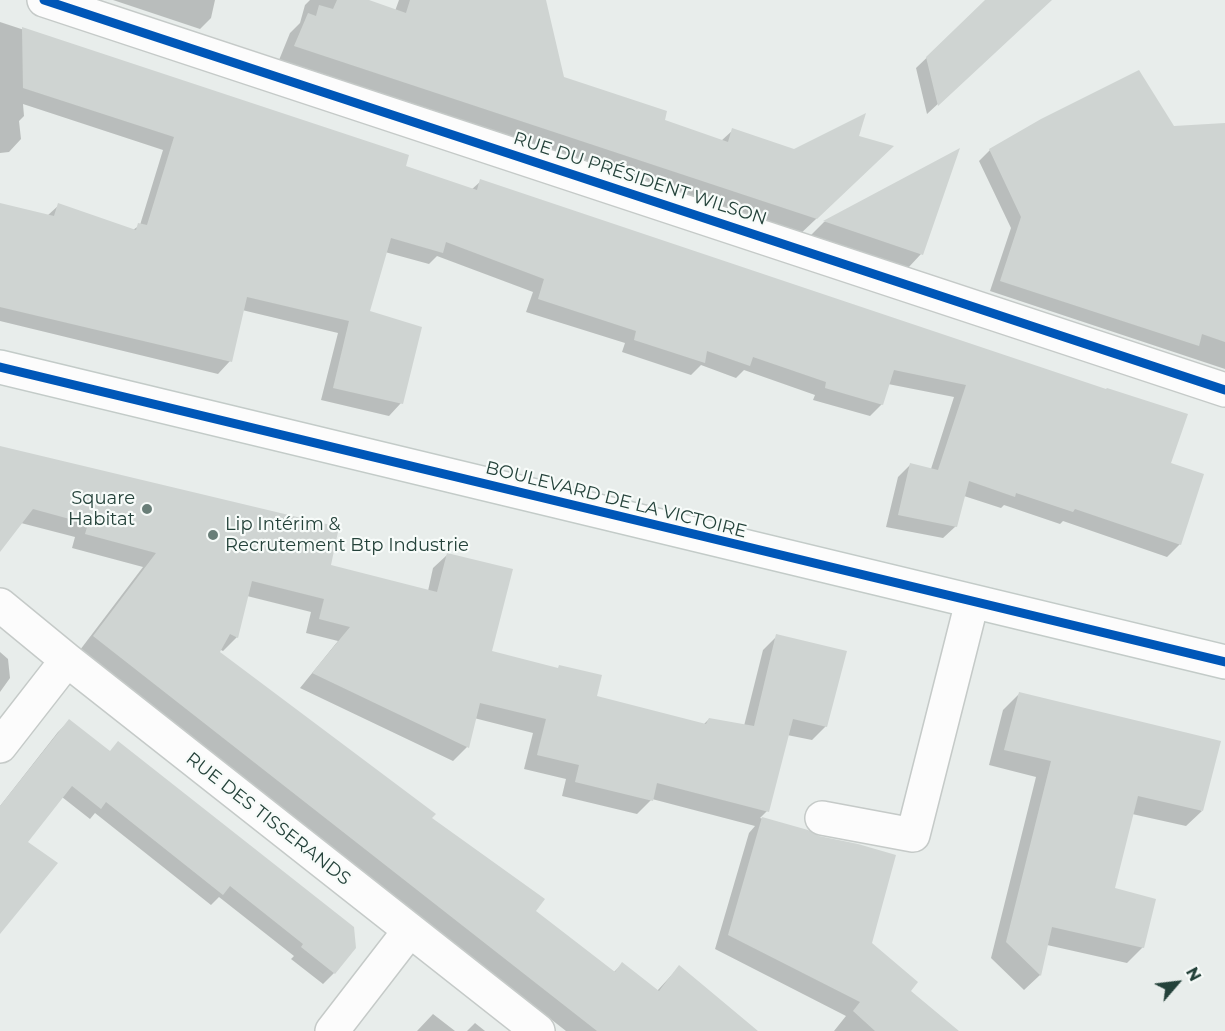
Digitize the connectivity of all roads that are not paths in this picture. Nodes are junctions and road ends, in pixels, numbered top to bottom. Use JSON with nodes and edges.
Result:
{"nodes":[{"id":1,"x":44,"y":0,"type":"edge"},
{"id":2,"x":0,"y":367,"type":"edge"},
{"id":3,"x":1225,"y":390,"type":"edge"},
{"id":4,"x":972,"y":602,"type":"junction"},
{"id":5,"x":0,"y":605,"type":"edge"},
{"id":6,"x":67,"y":660,"type":"junction"},
{"id":7,"x":1225,"y":662,"type":"edge"},
{"id":8,"x":0,"y":746,"type":"edge"},
{"id":9,"x":822,"y":818,"type":"dead end"},
{"id":10,"x":410,"y":930,"type":"junction"},
{"id":11,"x":332,"y":1031,"type":"edge"},
{"id":12,"x":538,"y":1031,"type":"edge"}],
"edges":[{"from":1,"to":3,"type":"street","name":"RUE DU PRÉSIDENT WILSON"},
{"from":2,"to":4,"type":"street","name":"BOULEVARD DE LA VICTOIRE"},
{"from":4,"to":7,"type":"street","name":"BOULEVARD DE LA VICTOIRE"},
{"from":4,"to":9,"type":"street"},
{"from":5,"to":6,"type":"street","name":"RUE DES TISSERANDS"},
{"from":6,"to":8,"type":"street"},
{"from":6,"to":10,"type":"street","name":"RUE DES TISSERANDS"},
{"from":10,"to":11,"type":"street"},
{"from":10,"to":12,"type":"street","name":"RUE DES TISSERANDS"}]}
